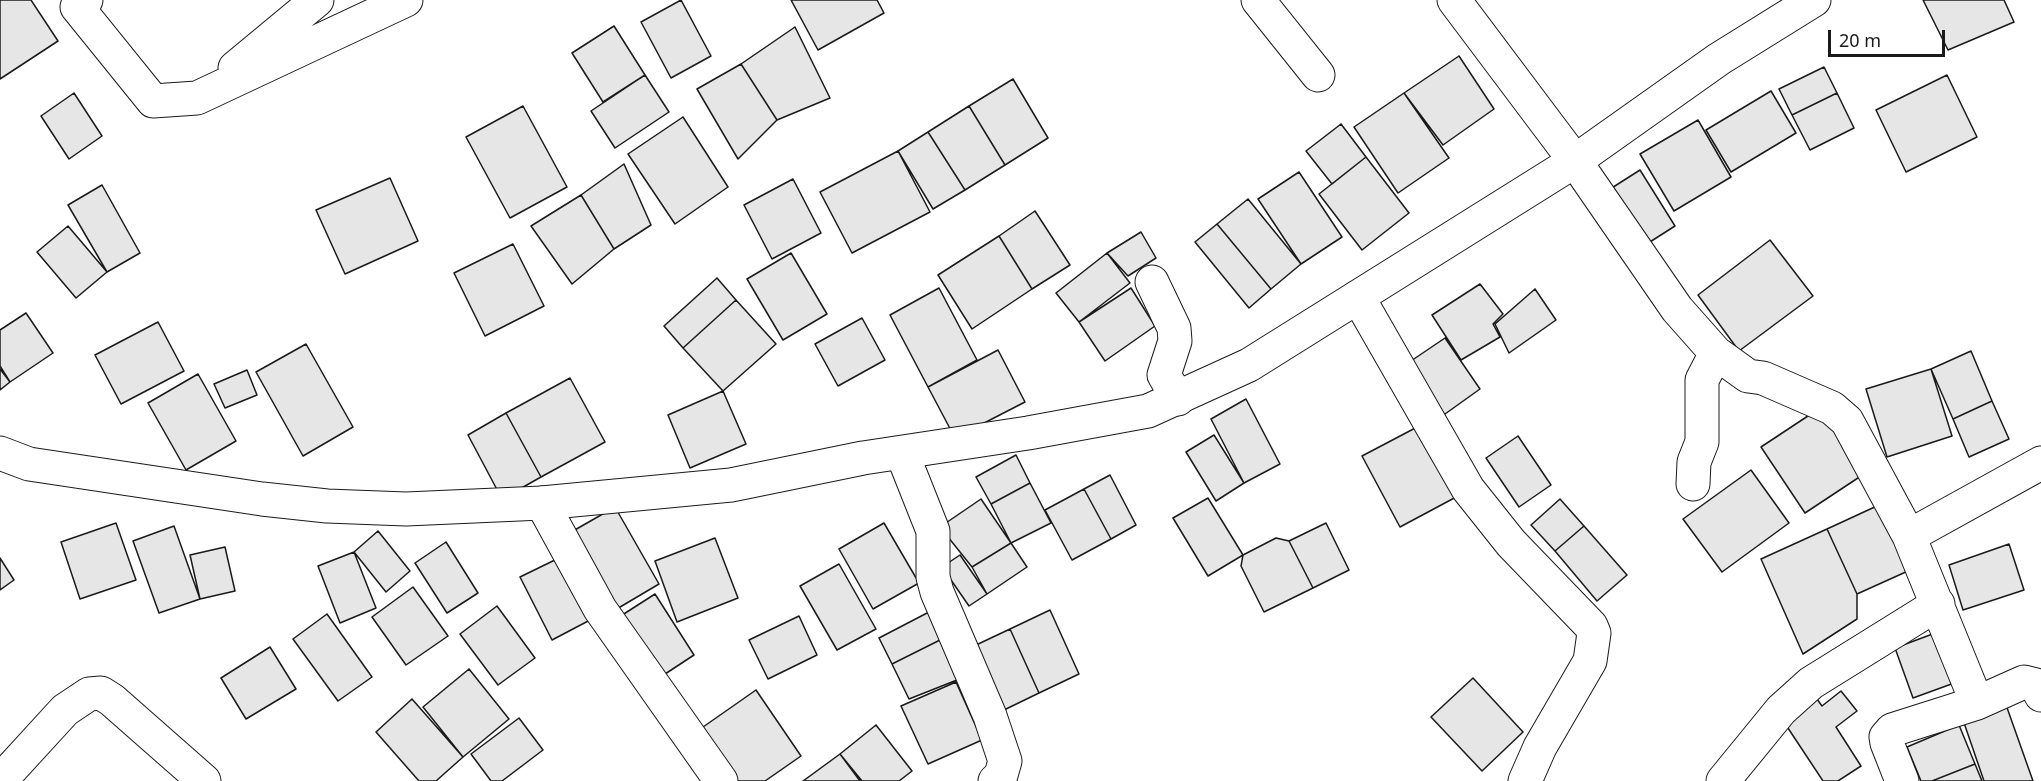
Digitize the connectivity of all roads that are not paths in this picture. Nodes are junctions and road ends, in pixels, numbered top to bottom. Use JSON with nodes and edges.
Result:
{"nodes":[{"id":1,"x":86,"y":0,"type":"edge"},
{"id":2,"x":317,"y":0,"type":"edge"},
{"id":3,"x":406,"y":0,"type":"edge"},
{"id":4,"x":1258,"y":0,"type":"edge"},
{"id":5,"x":1454,"y":0,"type":"edge"},
{"id":6,"x":1814,"y":0,"type":"edge"},
{"id":7,"x":1318,"y":75,"type":"dead end"},
{"id":8,"x":197,"y":98,"type":"junction"},
{"id":9,"x":1575,"y":161,"type":"junction"},
{"id":10,"x":1152,"y":282,"type":"dead end"},
{"id":11,"x":1358,"y":297,"type":"junction"},
{"id":12,"x":1716,"y":353,"type":"junction"},
{"id":13,"x":1178,"y":399,"type":"junction"},
{"id":14,"x":0,"y":453,"type":"edge"},
{"id":15,"x":902,"y":453,"type":"junction"},
{"id":16,"x":2041,"y":463,"type":"edge"},
{"id":17,"x":1693,"y":484,"type":"dead end"},
{"id":18,"x":542,"y":503,"type":"junction"},
{"id":19,"x":1909,"y":536,"type":"junction"},
{"id":20,"x":1938,"y":604,"type":"junction"},
{"id":21,"x":2041,"y":695,"type":"edge"},
{"id":22,"x":1977,"y":703,"type":"junction"},
{"id":23,"x":0,"y":781,"type":"edge"},
{"id":24,"x":204,"y":781,"type":"edge"},
{"id":25,"x":721,"y":781,"type":"edge"},
{"id":26,"x":995,"y":781,"type":"edge"},
{"id":27,"x":1525,"y":781,"type":"edge"},
{"id":28,"x":1723,"y":781,"type":"edge"},
{"id":29,"x":1902,"y":781,"type":"edge"}],
"edges":[{"from":1,"to":8,"type":"street"},
{"from":2,"to":8,"type":"street"},
{"from":3,"to":8,"type":"street"},
{"from":4,"to":7,"type":"street"},
{"from":5,"to":9,"type":"street"},
{"from":6,"to":9,"type":"street"},
{"from":9,"to":11,"type":"street"},
{"from":9,"to":12,"type":"street"},
{"from":10,"to":13,"type":"street"},
{"from":11,"to":13,"type":"street"},
{"from":11,"to":27,"type":"street"},
{"from":12,"to":17,"type":"street"},
{"from":12,"to":19,"type":"street"},
{"from":13,"to":15,"type":"street"},
{"from":14,"to":18,"type":"street"},
{"from":15,"to":18,"type":"street"},
{"from":15,"to":26,"type":"street"},
{"from":16,"to":19,"type":"street"},
{"from":18,"to":25,"type":"street"},
{"from":19,"to":20,"type":"street"},
{"from":20,"to":22,"type":"street"},
{"from":20,"to":28,"type":"street"},
{"from":21,"to":22,"type":"street"},
{"from":22,"to":29,"type":"street"},
{"from":23,"to":24,"type":"street"}]}
